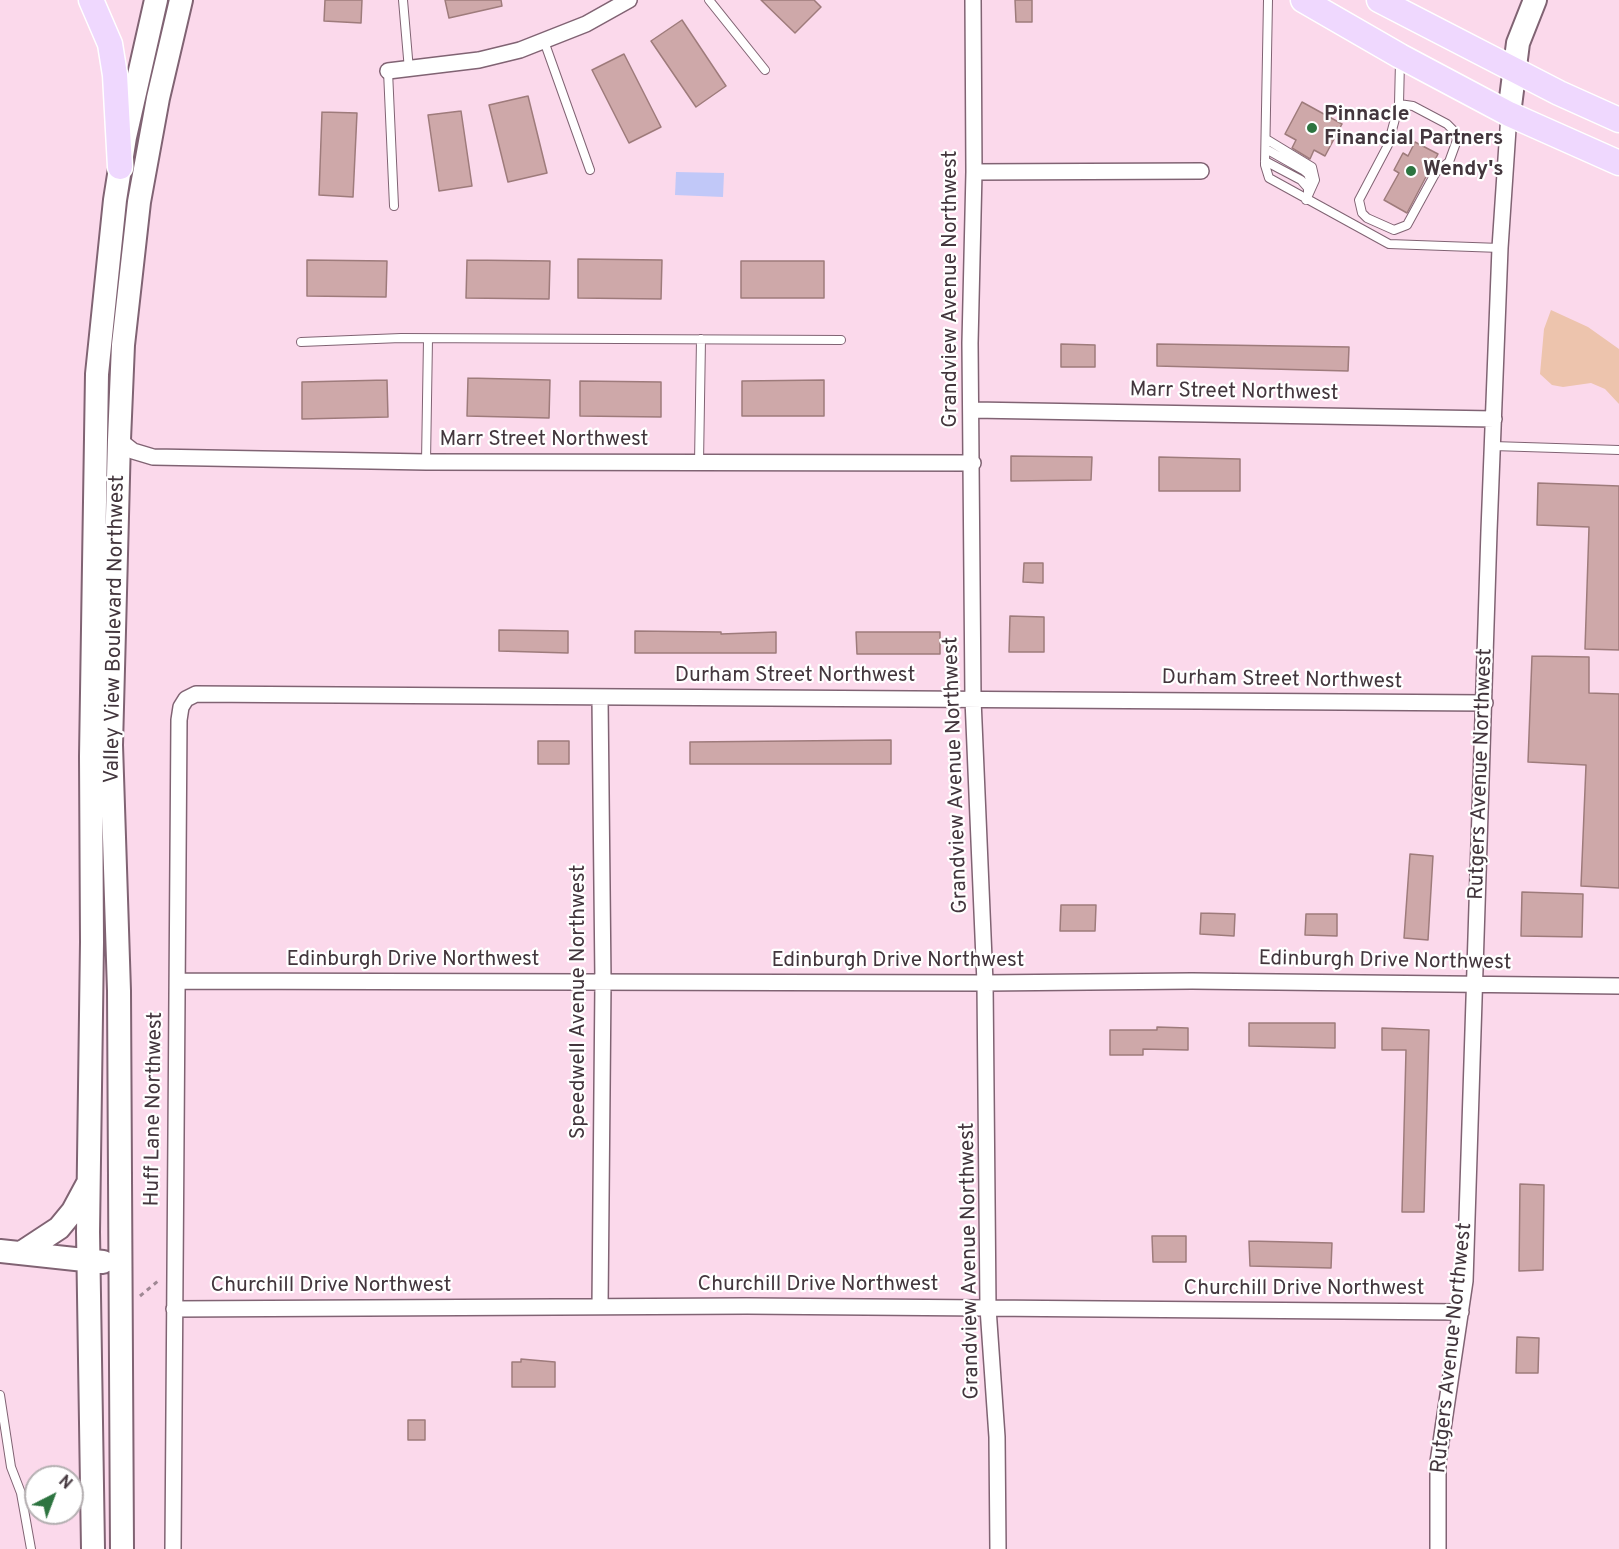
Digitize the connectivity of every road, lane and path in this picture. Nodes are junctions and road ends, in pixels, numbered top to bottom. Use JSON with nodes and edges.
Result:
{"nodes":[{"id":1,"x":91,"y":0,"type":"edge"},
{"id":2,"x":156,"y":0,"type":"edge"},
{"id":3,"x":181,"y":0,"type":"edge"},
{"id":4,"x":403,"y":0,"type":"edge"},
{"id":5,"x":709,"y":0,"type":"edge"},
{"id":6,"x":973,"y":0,"type":"edge"},
{"id":7,"x":1268,"y":0,"type":"edge"},
{"id":8,"x":1303,"y":0,"type":"edge"},
{"id":9,"x":1379,"y":0,"type":"edge"},
{"id":10,"x":1534,"y":0,"type":"edge"},
{"id":11,"x":626,"y":1,"type":"edge"},
{"id":12,"x":544,"y":41,"type":"junction"},
{"id":13,"x":1400,"y":56,"type":"junction"},
{"id":14,"x":409,"y":70,"type":"junction"},
{"id":15,"x":765,"y":70,"type":"dead end"},
{"id":16,"x":388,"y":71,"type":"joint"},
{"id":17,"x":1515,"y":71,"type":"junction"},
{"id":18,"x":1398,"y":104,"type":"junction"},
{"id":19,"x":1509,"y":114,"type":"junction"},
{"id":20,"x":1619,"y":120,"type":"edge"},
{"id":21,"x":1266,"y":139,"type":"junction"},
{"id":22,"x":1266,"y":149,"type":"junction"},
{"id":23,"x":1265,"y":161,"type":"junction"},
{"id":24,"x":1619,"y":163,"type":"edge"},
{"id":25,"x":120,"y":167,"type":"junction"},
{"id":26,"x":590,"y":170,"type":"dead end"},
{"id":27,"x":1201,"y":171,"type":"dead end"},
{"id":28,"x":974,"y":172,"type":"junction"},
{"id":29,"x":1309,"y":194,"type":"junction"},
{"id":30,"x":394,"y":206,"type":"dead end"},
{"id":31,"x":1500,"y":248,"type":"junction"},
{"id":32,"x":428,"y":339,"type":"junction"},
{"id":33,"x":701,"y":339,"type":"junction"},
{"id":34,"x":841,"y":340,"type":"dead end"},
{"id":35,"x":301,"y":342,"type":"dead end"},
{"id":36,"x":973,"y":410,"type":"junction"},
{"id":37,"x":1494,"y":419,"type":"junction"},
{"id":38,"x":119,"y":440,"type":"junction"},
{"id":39,"x":1493,"y":446,"type":"junction"},
{"id":40,"x":1619,"y":450,"type":"edge"},
{"id":41,"x":426,"y":462,"type":"junction"},
{"id":42,"x":699,"y":463,"type":"junction"},
{"id":43,"x":973,"y":463,"type":"junction"},
{"id":44,"x":214,"y":694,"type":"joint"},
{"id":45,"x":600,"y":698,"type":"junction"},
{"id":46,"x":973,"y":699,"type":"junction"},
{"id":47,"x":1485,"y":703,"type":"junction"},
{"id":48,"x":178,"y":981,"type":"junction"},
{"id":49,"x":603,"y":982,"type":"junction"},
{"id":50,"x":985,"y":983,"type":"junction"},
{"id":51,"x":1475,"y":984,"type":"junction"},
{"id":52,"x":1619,"y":986,"type":"edge"},
{"id":53,"x":88,"y":1183,"type":"junction"},
{"id":54,"x":10,"y":1252,"type":"edge"},
{"id":55,"x":89,"y":1261,"type":"junction"},
{"id":56,"x":119,"y":1264,"type":"junction"},
{"id":57,"x":600,"y":1306,"type":"junction"},
{"id":58,"x":988,"y":1308,"type":"junction"},
{"id":59,"x":174,"y":1309,"type":"junction"},
{"id":60,"x":1461,"y":1312,"type":"junction"},
{"id":61,"x":0,"y":1395,"type":"edge"},
{"id":62,"x":31,"y":1549,"type":"edge"},
{"id":63,"x":93,"y":1549,"type":"edge"},
{"id":64,"x":122,"y":1549,"type":"edge"},
{"id":65,"x":172,"y":1549,"type":"edge"},
{"id":66,"x":998,"y":1549,"type":"edge"},
{"id":67,"x":1438,"y":1549,"type":"edge"}],
"edges":[{"from":1,"to":25,"type":"main road"},
{"from":2,"to":25,"type":"main road","name":"Valley View Boulevard Northwest"},
{"from":3,"to":38,"type":"main road","name":"Valley View Boulevard Northwest"},
{"from":4,"to":14,"type":"lane"},
{"from":5,"to":15,"type":"lane"},
{"from":6,"to":28,"type":"street","name":"Grandview Avenue Northwest"},
{"from":7,"to":21,"type":"lane"},
{"from":8,"to":13,"type":"main road"},
{"from":9,"to":17,"type":"main road"},
{"from":10,"to":17,"type":"main road","name":"Rutgers Avenue Northwest"},
{"from":11,"to":12,"type":"street"},
{"from":12,"to":14,"type":"street"},
{"from":12,"to":26,"type":"lane"},
{"from":13,"to":18,"type":"lane"},
{"from":13,"to":19,"type":"main road"},
{"from":14,"to":16,"type":"street"},
{"from":16,"to":30,"type":"lane"},
{"from":17,"to":19,"type":"main road","name":"Rutgers Avenue Northwest"},
{"from":17,"to":20,"type":"main road"},
{"from":18,"to":18,"type":"lane"},
{"from":19,"to":24,"type":"main road"},
{"from":19,"to":31,"type":"street","name":"Rutgers Avenue Northwest"},
{"from":21,"to":22,"type":"lane"},
{"from":21,"to":29,"type":"lane"},
{"from":22,"to":23,"type":"lane"},
{"from":22,"to":29,"type":"lane"},
{"from":23,"to":29,"type":"lane"},
{"from":23,"to":29,"type":"lane"},
{"from":25,"to":53,"type":"main road","name":"Valley View Boulevard Northwest"},
{"from":27,"to":28,"type":"street"},
{"from":28,"to":36,"type":"street","name":"Grandview Avenue Northwest"},
{"from":29,"to":31,"type":"lane"},
{"from":31,"to":37,"type":"street","name":"Rutgers Avenue Northwest"},
{"from":32,"to":33,"type":"lane"},
{"from":32,"to":35,"type":"lane"},
{"from":32,"to":41,"type":"lane"},
{"from":33,"to":34,"type":"lane"},
{"from":33,"to":42,"type":"lane"},
{"from":36,"to":37,"type":"street","name":"Marr Street Northwest"},
{"from":36,"to":43,"type":"street","name":"Grandview Avenue Northwest"},
{"from":37,"to":39,"type":"street","name":"Rutgers Avenue Northwest"},
{"from":38,"to":41,"type":"street","name":"Marr Street Northwest"},
{"from":38,"to":56,"type":"main road","name":"Valley View Boulevard Northwest"},
{"from":39,"to":40,"type":"lane"},
{"from":39,"to":47,"type":"street","name":"Rutgers Avenue Northwest"},
{"from":41,"to":42,"type":"street","name":"Marr Street Northwest"},
{"from":42,"to":43,"type":"street","name":"Marr Street Northwest"},
{"from":43,"to":46,"type":"street","name":"Grandview Avenue Northwest"},
{"from":44,"to":45,"type":"street","name":"Durham Street Northwest"},
{"from":44,"to":48,"type":"street","name":"Huff Lane Northwest"},
{"from":45,"to":46,"type":"street","name":"Durham Street Northwest"},
{"from":45,"to":49,"type":"street","name":"Speedwell Avenue Northwest"},
{"from":46,"to":47,"type":"street","name":"Durham Street Northwest"},
{"from":46,"to":50,"type":"street","name":"Grandview Avenue Northwest"},
{"from":47,"to":51,"type":"street","name":"Rutgers Avenue Northwest"},
{"from":48,"to":49,"type":"street","name":"Edinburgh Drive Northwest"},
{"from":48,"to":59,"type":"street","name":"Huff Lane Northwest"},
{"from":49,"to":50,"type":"street","name":"Edinburgh Drive Northwest"},
{"from":49,"to":57,"type":"street","name":"Speedwell Avenue Northwest"},
{"from":50,"to":51,"type":"street","name":"Edinburgh Drive Northwest"},
{"from":50,"to":58,"type":"street","name":"Grandview Avenue Northwest"},
{"from":51,"to":52,"type":"street","name":"Edinburgh Drive Northwest"},
{"from":51,"to":60,"type":"street","name":"Rutgers Avenue Northwest"},
{"from":53,"to":54,"type":"main road"},
{"from":53,"to":55,"type":"main road","name":"Valley View Boulevard Northwest"},
{"from":54,"to":55,"type":"main road"},
{"from":55,"to":56,"type":"main road"},
{"from":55,"to":63,"type":"main road","name":"Valley View Boulevard Northwest"},
{"from":56,"to":64,"type":"main road","name":"Valley View Boulevard Northwest"},
{"from":57,"to":58,"type":"street","name":"Churchill Drive Northwest"},
{"from":57,"to":59,"type":"street","name":"Churchill Drive Northwest"},
{"from":58,"to":60,"type":"street","name":"Churchill Drive Northwest"},
{"from":58,"to":66,"type":"street","name":"Grandview Avenue Northwest"},
{"from":59,"to":65,"type":"street","name":"Huff Lane Northwest"},
{"from":60,"to":67,"type":"street","name":"Rutgers Avenue Northwest"},
{"from":61,"to":62,"type":"lane"}]}
